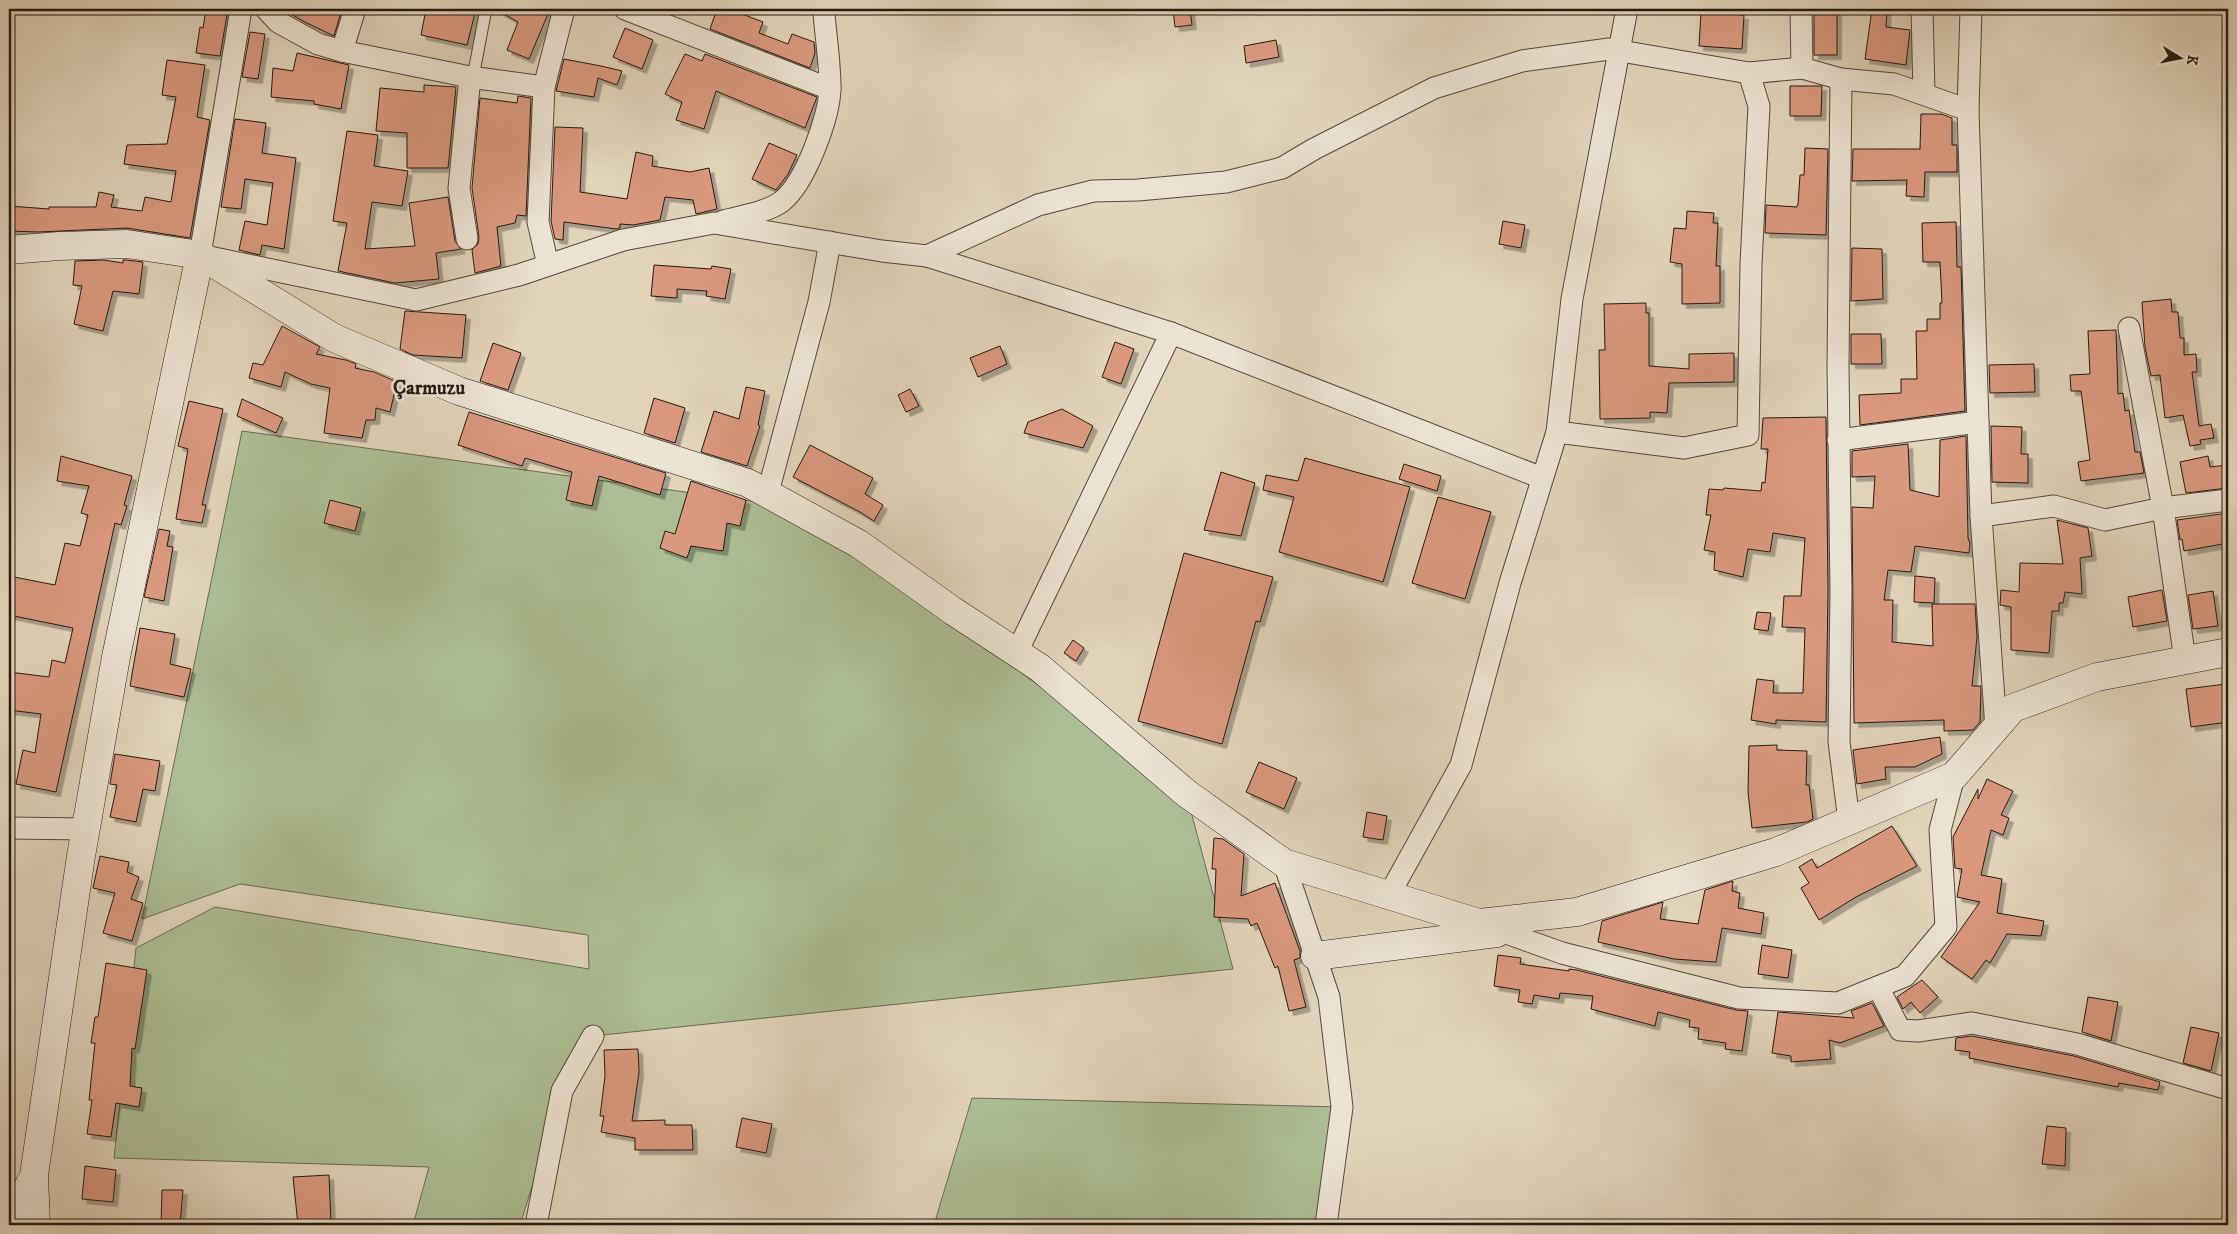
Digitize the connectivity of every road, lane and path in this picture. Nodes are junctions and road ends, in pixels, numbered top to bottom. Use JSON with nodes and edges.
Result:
{"nodes":[{"id":1,"x":241,"y":9,"type":"edge"},
{"id":2,"x":266,"y":9,"type":"edge"},
{"id":3,"x":355,"y":9,"type":"edge"},
{"id":4,"x":486,"y":9,"type":"edge"},
{"id":5,"x":564,"y":9,"type":"edge"},
{"id":6,"x":625,"y":9,"type":"edge"},
{"id":7,"x":826,"y":9,"type":"edge"},
{"id":8,"x":1627,"y":9,"type":"edge"},
{"id":9,"x":1801,"y":9,"type":"edge"},
{"id":10,"x":1922,"y":9,"type":"edge"},
{"id":11,"x":1971,"y":9,"type":"edge"},
{"id":12,"x":342,"y":51,"type":"junction"},
{"id":13,"x":1618,"y":51,"type":"junction"},
{"id":14,"x":1802,"y":68,"type":"junction"},
{"id":15,"x":1750,"y":73,"type":"junction"},
{"id":16,"x":472,"y":77,"type":"junction"},
{"id":17,"x":1841,"y":79,"type":"junction"},
{"id":18,"x":544,"y":87,"type":"junction"},
{"id":19,"x":830,"y":89,"type":"junction"},
{"id":20,"x":1924,"y":94,"type":"junction"},
{"id":21,"x":1968,"y":110,"type":"junction"},
{"id":22,"x":714,"y":223,"type":"junction"},
{"id":23,"x":467,"y":239,"type":"dead end"},
{"id":24,"x":830,"y":242,"type":"junction"},
{"id":25,"x":9,"y":250,"type":"edge"},
{"id":26,"x":200,"y":255,"type":"junction"},
{"id":27,"x":927,"y":256,"type":"junction"},
{"id":28,"x":548,"y":265,"type":"junction"},
{"id":29,"x":2129,"y":328,"type":"dead end"},
{"id":30,"x":1172,"y":333,"type":"junction"},
{"id":31,"x":1978,"y":422,"type":"junction"},
{"id":32,"x":1557,"y":432,"type":"junction"},
{"id":33,"x":1838,"y":440,"type":"junction"},
{"id":34,"x":1542,"y":478,"type":"junction"},
{"id":35,"x":768,"y":492,"type":"junction"},
{"id":36,"x":2228,"y":500,"type":"edge"},
{"id":37,"x":2162,"y":508,"type":"junction"},
{"id":38,"x":1981,"y":516,"type":"junction"},
{"id":39,"x":1016,"y":652,"type":"junction"},
{"id":40,"x":2228,"y":652,"type":"edge"},
{"id":41,"x":2185,"y":660,"type":"junction"},
{"id":42,"x":1996,"y":728,"type":"junction"},
{"id":43,"x":1954,"y":776,"type":"junction"},
{"id":44,"x":1849,"y":821,"type":"junction"},
{"id":45,"x":9,"y":828,"type":"edge"},
{"id":46,"x":86,"y":829,"type":"junction"},
{"id":47,"x":1284,"y":863,"type":"junction"},
{"id":48,"x":1389,"y":896,"type":"junction"},
{"id":49,"x":1491,"y":928,"type":"junction"},
{"id":50,"x":1315,"y":956,"type":"junction"},
{"id":51,"x":1878,"y":987,"type":"junction"},
{"id":52,"x":593,"y":1036,"type":"dead end"},
{"id":53,"x":2228,"y":1089,"type":"edge"},
{"id":54,"x":34,"y":1175,"type":"junction"},
{"id":55,"x":13,"y":1225,"type":"edge"},
{"id":56,"x":36,"y":1225,"type":"edge"},
{"id":57,"x":536,"y":1225,"type":"edge"},
{"id":58,"x":1326,"y":1225,"type":"edge"}],
"edges":[{"from":1,"to":26,"type":"street"},
{"from":2,"to":12,"type":"street"},
{"from":3,"to":12,"type":"street"},
{"from":4,"to":16,"type":"lane"},
{"from":5,"to":18,"type":"street"},
{"from":6,"to":19,"type":"street"},
{"from":7,"to":19,"type":"street"},
{"from":8,"to":13,"type":"street"},
{"from":9,"to":14,"type":"street"},
{"from":10,"to":20,"type":"street"},
{"from":11,"to":21,"type":"street"},
{"from":12,"to":16,"type":"street"},
{"from":13,"to":15,"type":"street"},
{"from":13,"to":27,"type":"street"},
{"from":13,"to":32,"type":"street"},
{"from":14,"to":15,"type":"street"},
{"from":14,"to":17,"type":"street"},
{"from":15,"to":32,"type":"street"},
{"from":16,"to":18,"type":"street"},
{"from":16,"to":23,"type":"street"},
{"from":17,"to":20,"type":"street"},
{"from":17,"to":33,"type":"street"},
{"from":18,"to":28,"type":"street"},
{"from":19,"to":22,"type":"street"},
{"from":20,"to":21,"type":"street"},
{"from":21,"to":31,"type":"street"},
{"from":22,"to":24,"type":"street"},
{"from":22,"to":28,"type":"street"},
{"from":24,"to":27,"type":"street"},
{"from":24,"to":35,"type":"street"},
{"from":25,"to":26,"type":"street"},
{"from":26,"to":28,"type":"street"},
{"from":26,"to":35,"type":"street"},
{"from":26,"to":46,"type":"street"},
{"from":27,"to":30,"type":"street"},
{"from":29,"to":37,"type":"street"},
{"from":30,"to":34,"type":"street"},
{"from":30,"to":39,"type":"street"},
{"from":31,"to":33,"type":"street"},
{"from":31,"to":38,"type":"street"},
{"from":32,"to":34,"type":"street"},
{"from":33,"to":44,"type":"street"},
{"from":34,"to":48,"type":"street"},
{"from":35,"to":39,"type":"street"},
{"from":36,"to":37,"type":"street"},
{"from":37,"to":38,"type":"street"},
{"from":37,"to":41,"type":"street"},
{"from":38,"to":42,"type":"street"},
{"from":39,"to":47,"type":"street"},
{"from":40,"to":41,"type":"street"},
{"from":41,"to":42,"type":"street"},
{"from":42,"to":43,"type":"street"},
{"from":43,"to":44,"type":"street"},
{"from":43,"to":51,"type":"street"},
{"from":44,"to":49,"type":"street"},
{"from":45,"to":46,"type":"street"},
{"from":46,"to":54,"type":"street"},
{"from":47,"to":48,"type":"street"},
{"from":47,"to":50,"type":"street"},
{"from":48,"to":49,"type":"street"},
{"from":49,"to":50,"type":"street"},
{"from":49,"to":51,"type":"street"},
{"from":50,"to":58,"type":"street"},
{"from":51,"to":53,"type":"street"},
{"from":52,"to":57,"type":"street"},
{"from":54,"to":55,"type":"street"},
{"from":54,"to":56,"type":"street"}]}
